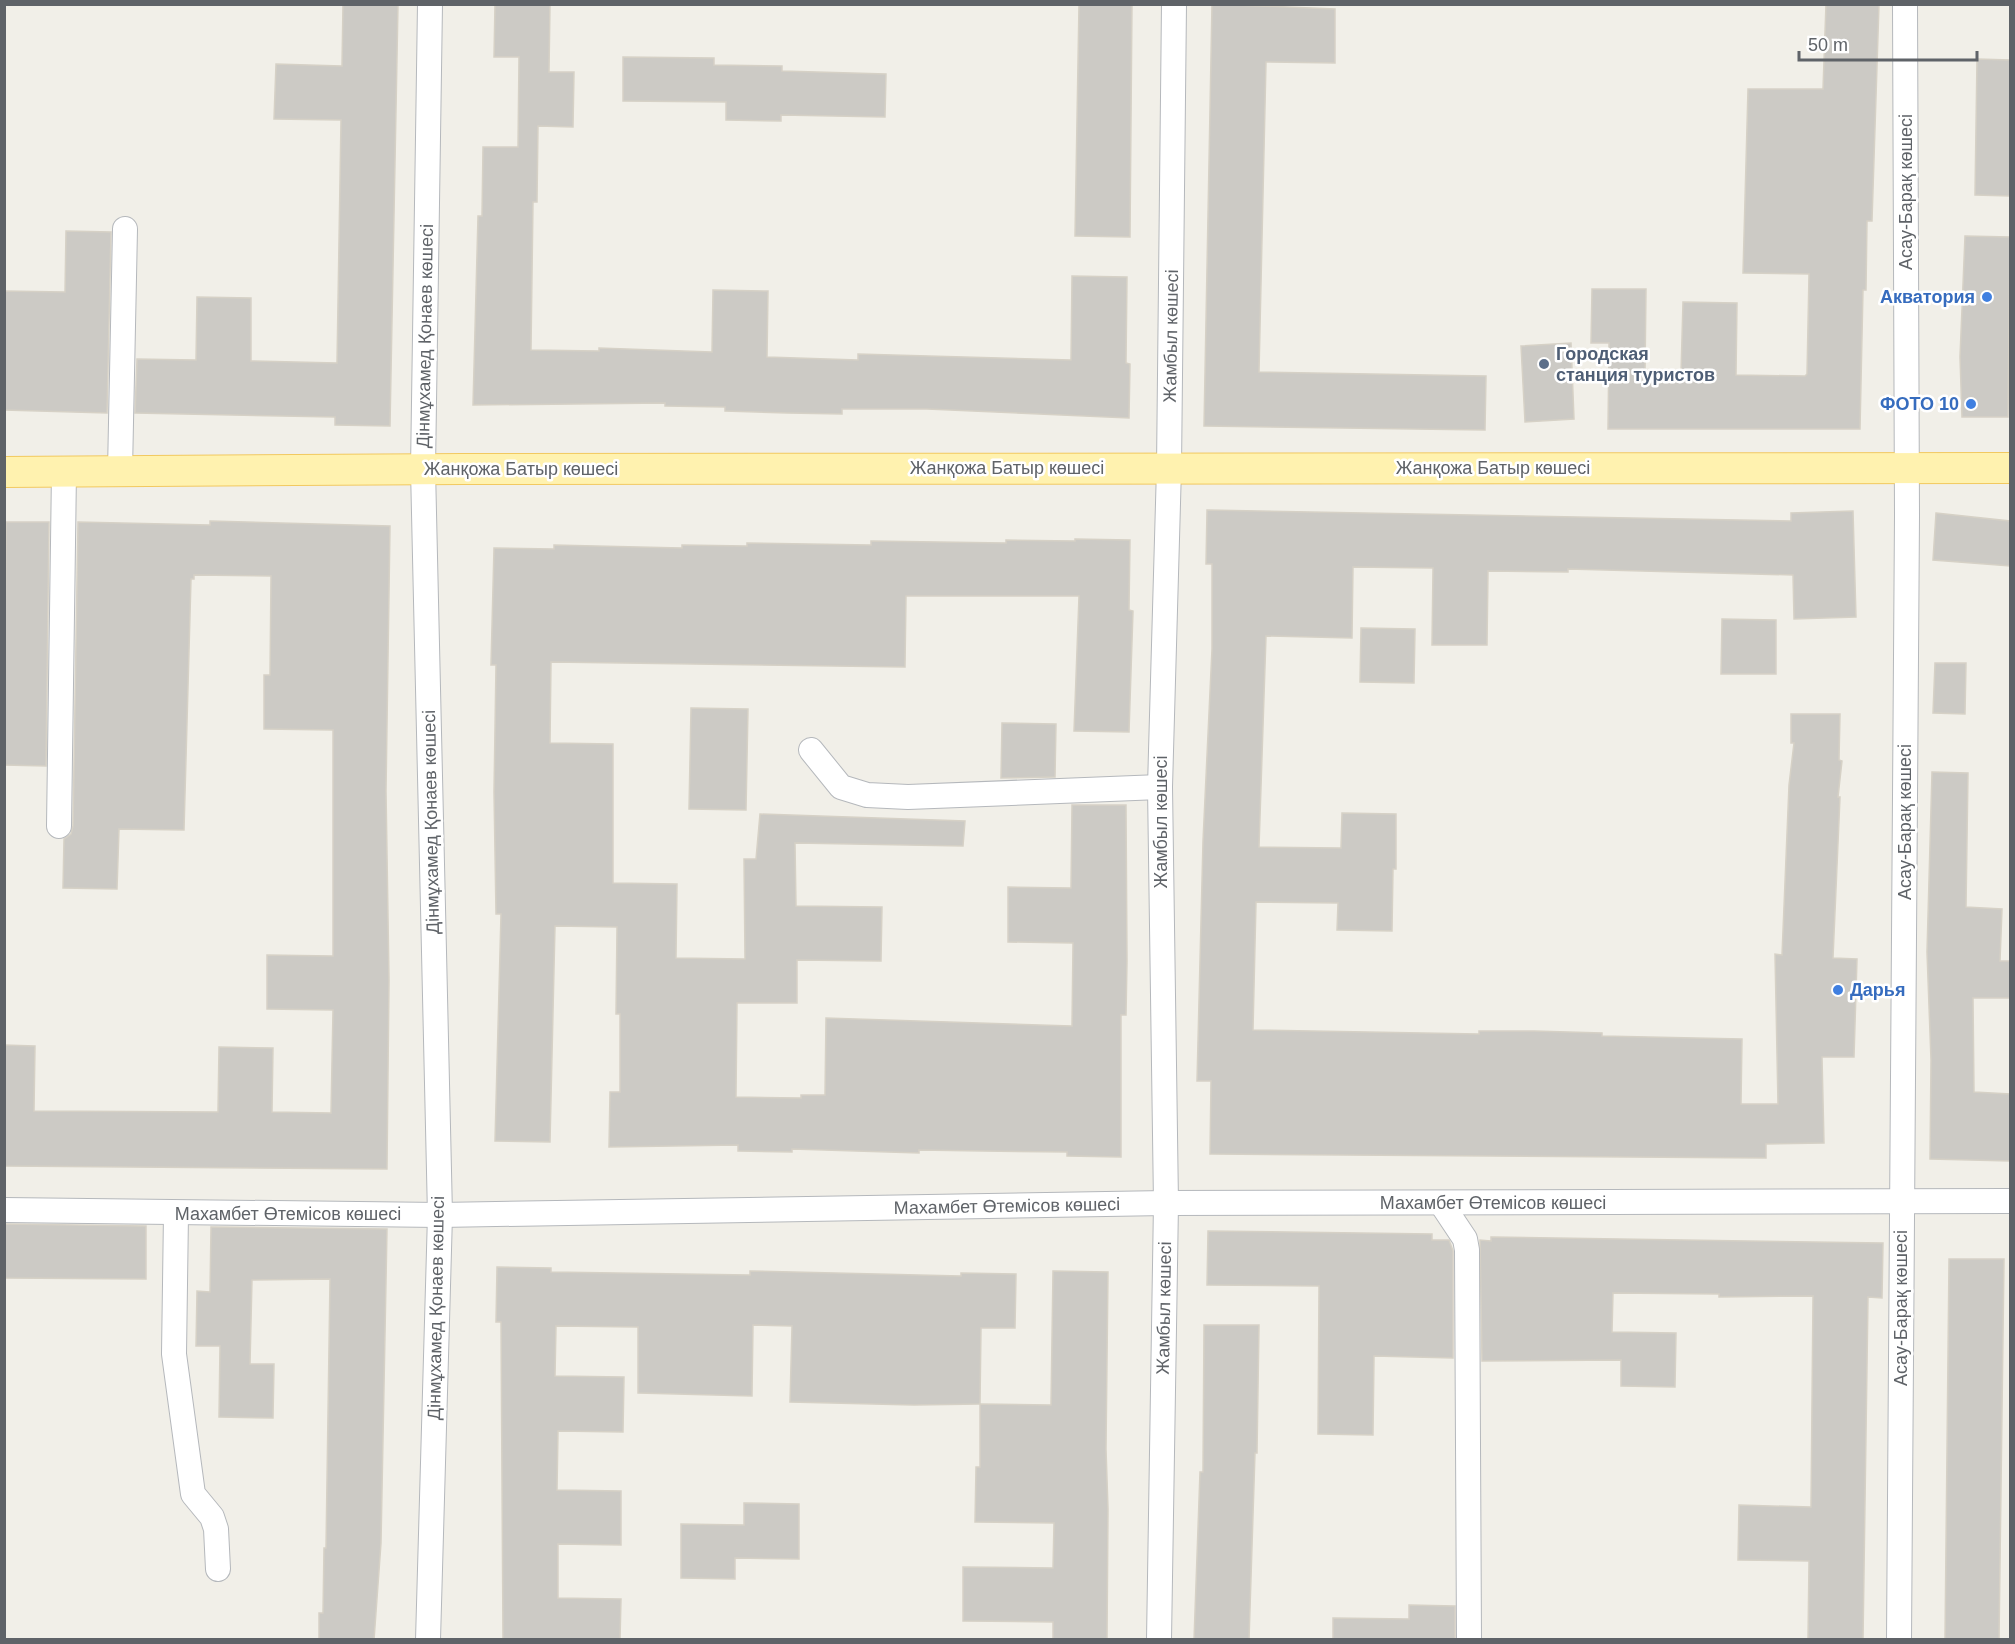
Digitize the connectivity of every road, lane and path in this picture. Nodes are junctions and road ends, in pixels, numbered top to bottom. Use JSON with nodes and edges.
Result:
{"nodes":[{"id":1,"x":430,"y":4,"type":"edge"},
{"id":2,"x":1174,"y":4,"type":"edge"},
{"id":3,"x":1905,"y":4,"type":"edge"},
{"id":4,"x":126,"y":229,"type":"dead end"},
{"id":5,"x":1907,"y":467,"type":"junction"},
{"id":6,"x":1169,"y":468,"type":"junction"},
{"id":7,"x":2010,"y":468,"type":"edge"},
{"id":8,"x":423,"y":469,"type":"junction"},
{"id":9,"x":120,"y":471,"type":"junction"},
{"id":10,"x":4,"y":472,"type":"edge"},
{"id":11,"x":64,"y":472,"type":"junction"},
{"id":12,"x":811,"y":750,"type":"dead end"},
{"id":13,"x":1160,"y":787,"type":"junction"},
{"id":14,"x":59,"y":826,"type":"dead end"},
{"id":15,"x":2010,"y":1201,"type":"edge"},
{"id":16,"x":1902,"y":1202,"type":"junction"},
{"id":17,"x":1166,"y":1203,"type":"junction"},
{"id":18,"x":1441,"y":1203,"type":"junction"},
{"id":19,"x":4,"y":1210,"type":"edge"},
{"id":20,"x":176,"y":1214,"type":"junction"},
{"id":21,"x":440,"y":1215,"type":"junction"},
{"id":22,"x":218,"y":1569,"type":"dead end"},
{"id":23,"x":428,"y":1640,"type":"edge"},
{"id":24,"x":1159,"y":1640,"type":"edge"},
{"id":25,"x":1469,"y":1640,"type":"edge"},
{"id":26,"x":1899,"y":1640,"type":"edge"}],
"edges":[{"from":1,"to":8,"type":"street","name":"Дінмұхамед Қонаев көшесі"},
{"from":2,"to":6,"type":"street","name":"Жамбыл көшесі"},
{"from":3,"to":5,"type":"street","name":"Асау-Барақ көшесі"},
{"from":4,"to":9,"type":"street"},
{"from":5,"to":6,"type":"main road","name":"Жанқожа Батыр көшесі"},
{"from":5,"to":7,"type":"main road","name":"Жанқожа Батыр көшесі"},
{"from":5,"to":16,"type":"street","name":"Асау-Барақ көшесі"},
{"from":6,"to":8,"type":"main road","name":"Жанқожа Батыр көшесі"},
{"from":6,"to":13,"type":"street","name":"Жамбыл көшесі"},
{"from":8,"to":9,"type":"main road","name":"Жанқожа Батыр көшесі"},
{"from":8,"to":21,"type":"street","name":"Дінмұхамед Қонаев көшесі"},
{"from":9,"to":11,"type":"main road","name":"Жанқожа Батыр көшесі"},
{"from":10,"to":11,"type":"main road","name":"Жанқожа Батыр көшесі"},
{"from":11,"to":14,"type":"street"},
{"from":12,"to":13,"type":"street"},
{"from":13,"to":17,"type":"street","name":"Жамбыл көшесі"},
{"from":15,"to":16,"type":"street","name":"Махамбет Өтемісов көшесі"},
{"from":16,"to":18,"type":"street","name":"Махамбет Өтемісов көшесі"},
{"from":16,"to":26,"type":"street","name":"Асау-Барақ көшесі"},
{"from":17,"to":18,"type":"street","name":"Махамбет Өтемісов көшесі"},
{"from":17,"to":21,"type":"street","name":"Махамбет Өтемісов көшесі"},
{"from":17,"to":24,"type":"street","name":"Жамбыл көшесі"},
{"from":18,"to":25,"type":"street"},
{"from":19,"to":20,"type":"street","name":"Махамбет Өтемісов көшесі"},
{"from":20,"to":21,"type":"street","name":"Махамбет Өтемісов көшесі"},
{"from":20,"to":22,"type":"street"},
{"from":21,"to":23,"type":"street","name":"Дінмұхамед Қонаев көшесі"}]}
